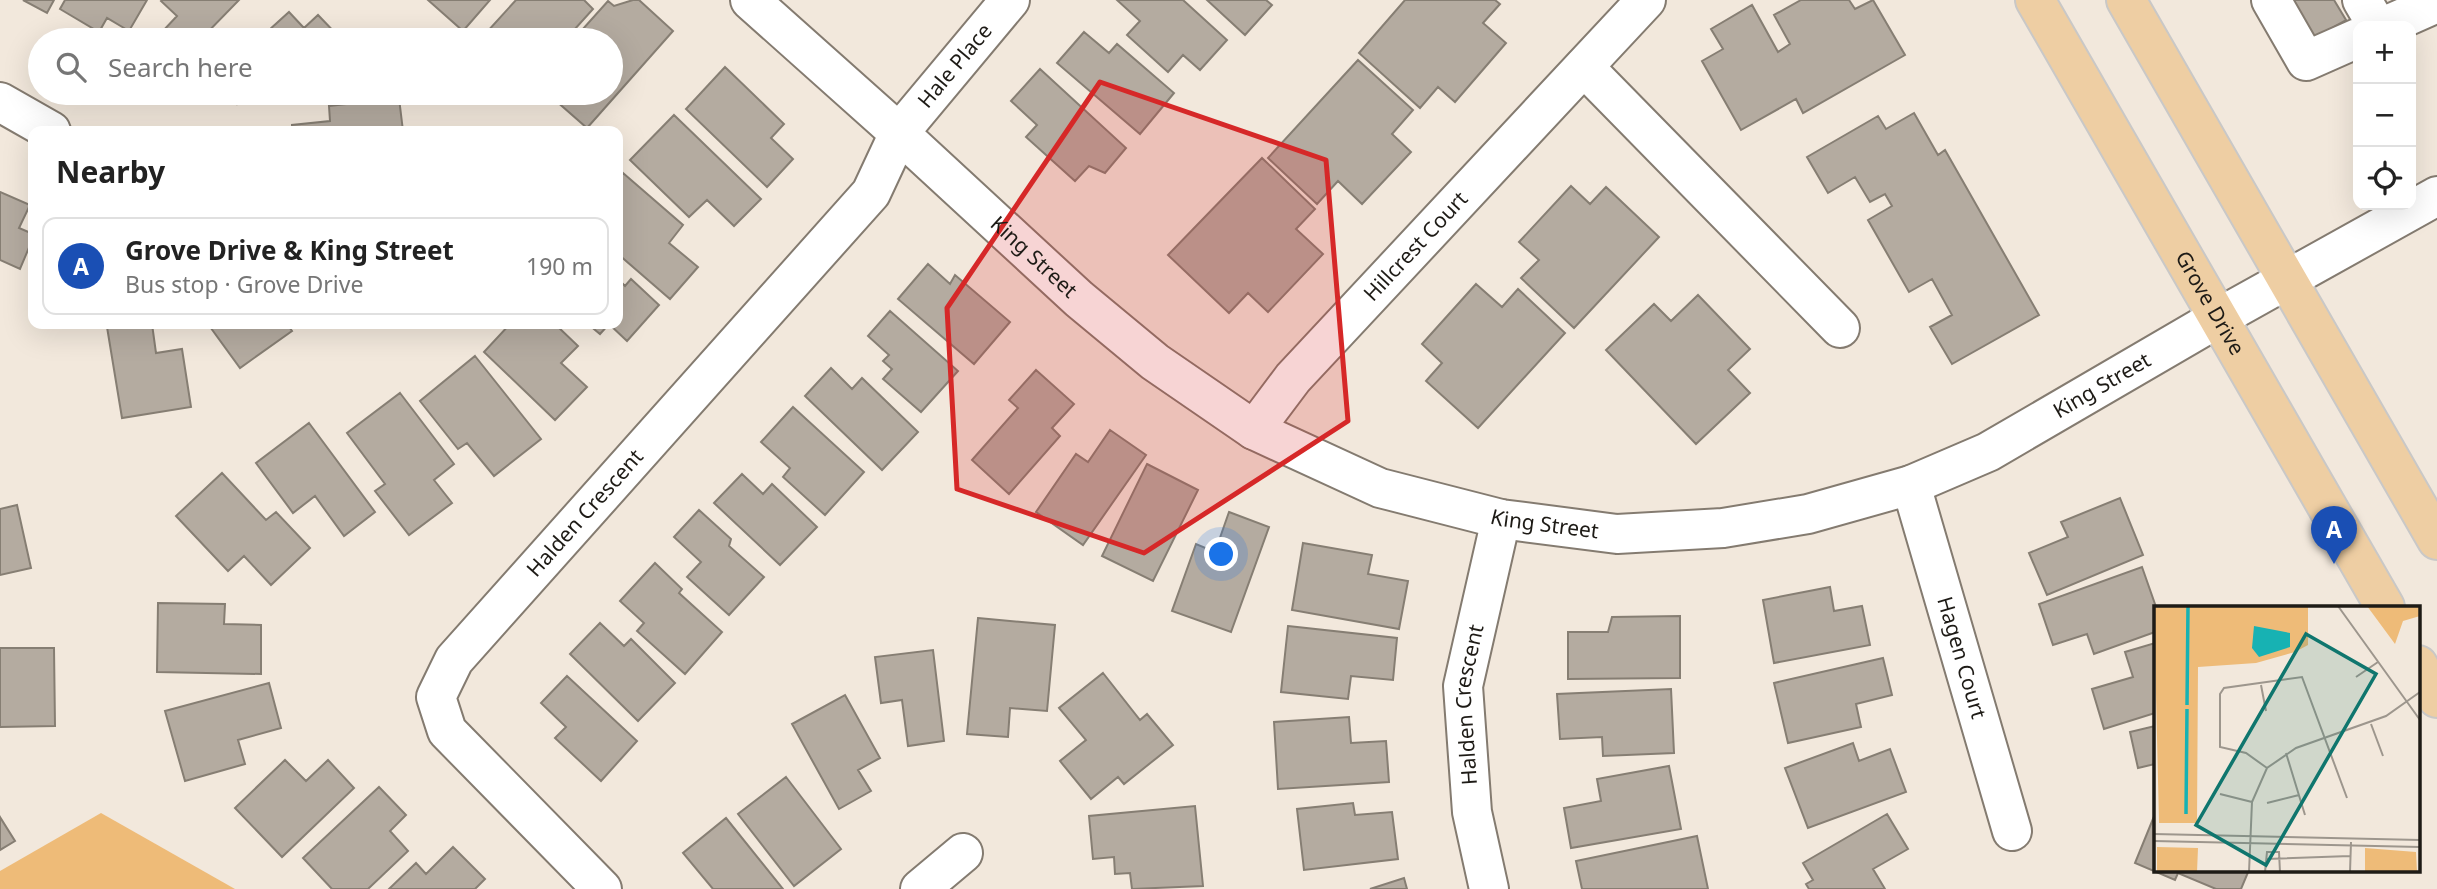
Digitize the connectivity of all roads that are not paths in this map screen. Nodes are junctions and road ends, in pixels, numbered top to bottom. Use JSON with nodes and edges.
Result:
{"nodes":[{"id":1,"x":750,"y":0,"type":"edge"},
{"id":2,"x":1010,"y":0,"type":"edge"},
{"id":3,"x":1646,"y":0,"type":"edge"},
{"id":4,"x":2035,"y":0,"type":"edge"},
{"id":5,"x":2126,"y":0,"type":"edge"},
{"id":6,"x":2271,"y":0,"type":"edge"},
{"id":7,"x":2362,"y":0,"type":"edge"},
{"id":8,"x":2437,"y":3,"type":"edge"},
{"id":9,"x":2374,"y":21,"type":"edge"},
{"id":10,"x":2396,"y":21,"type":"edge"},
{"id":11,"x":2353,"y":40,"type":"edge"},
{"id":12,"x":1584,"y":67,"type":"junction"},
{"id":13,"x":0,"y":102,"type":"edge"},
{"id":14,"x":42,"y":126,"type":"edge"},
{"id":15,"x":899,"y":133,"type":"junction"},
{"id":16,"x":2437,"y":196,"type":"edge"},
{"id":17,"x":2288,"y":280,"type":"junction"},
{"id":18,"x":2218,"y":318,"type":"junction"},
{"id":19,"x":1840,"y":328,"type":"dead end"},
{"id":20,"x":1254,"y":430,"type":"junction"},
{"id":21,"x":1911,"y":485,"type":"junction"},
{"id":22,"x":1501,"y":519,"type":"junction"},
{"id":23,"x":2437,"y":540,"type":"edge"},
{"id":24,"x":2384,"y":606,"type":"edge"},
{"id":25,"x":2420,"y":668,"type":"edge"},
{"id":26,"x":2437,"y":698,"type":"edge"},
{"id":27,"x":2012,"y":831,"type":"dead end"},
{"id":28,"x":963,"y":853,"type":"dead end"},
{"id":29,"x":602,"y":889,"type":"edge"},
{"id":30,"x":920,"y":889,"type":"edge"},
{"id":31,"x":1489,"y":889,"type":"edge"}],
"edges":[{"from":1,"to":15,"type":"street","name":"King Street"},
{"from":2,"to":15,"type":"street","name":"Hale Place"},
{"from":3,"to":12,"type":"street","name":"Hillcrest Court"},
{"from":4,"to":18,"type":"main road","name":"Grove Drive"},
{"from":5,"to":17,"type":"main road"},
{"from":6,"to":11,"type":"street"},
{"from":7,"to":9,"type":"street"},
{"from":8,"to":10,"type":"street"},
{"from":12,"to":19,"type":"street"},
{"from":12,"to":20,"type":"street","name":"Hillcrest Court"},
{"from":13,"to":14,"type":"street"},
{"from":15,"to":20,"type":"street","name":"King Street"},
{"from":15,"to":29,"type":"street","name":"Halden Crescent"},
{"from":16,"to":17,"type":"street","name":"King Street"},
{"from":17,"to":18,"type":"street","name":"King Street"},
{"from":17,"to":23,"type":"main road"},
{"from":18,"to":21,"type":"street","name":"King Street"},
{"from":18,"to":24,"type":"main road","name":"Grove Drive"},
{"from":20,"to":22,"type":"street","name":"King Street"},
{"from":21,"to":22,"type":"street","name":"King Street"},
{"from":21,"to":27,"type":"street","name":"Hagen Court"},
{"from":22,"to":31,"type":"street","name":"Halden Crescent"},
{"from":25,"to":26,"type":"main road"},
{"from":28,"to":30,"type":"street"}]}
